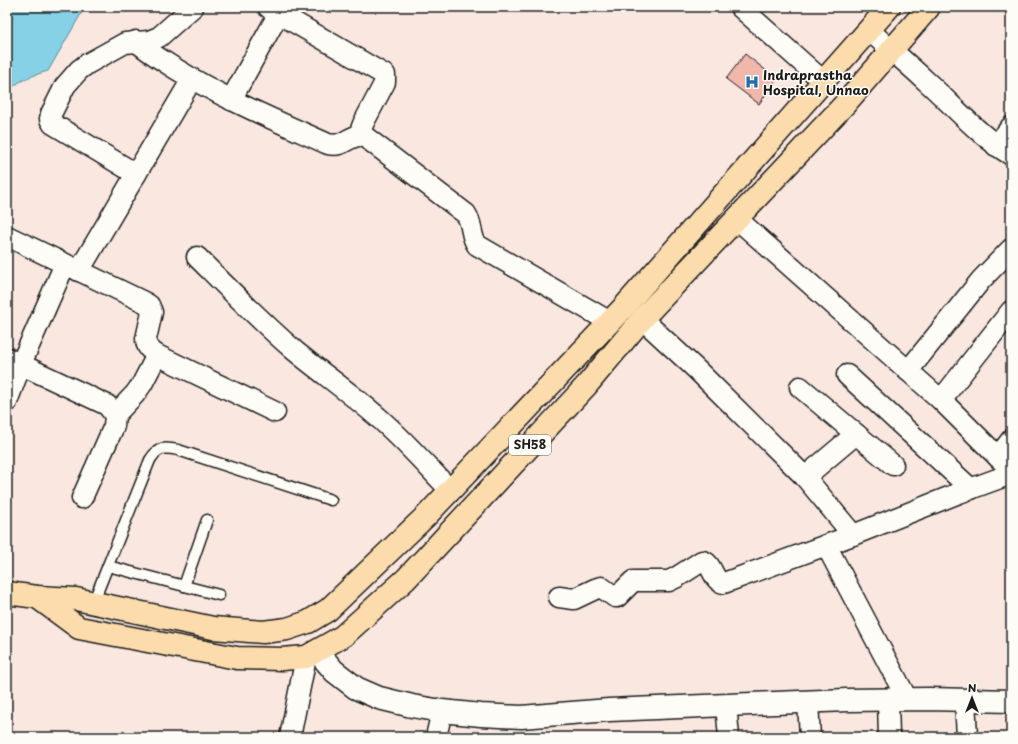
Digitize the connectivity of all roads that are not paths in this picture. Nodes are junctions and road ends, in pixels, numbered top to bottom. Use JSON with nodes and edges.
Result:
{"nodes":[{"id":1,"x":193,"y":7,"type":"edge"},
{"id":2,"x":740,"y":7,"type":"edge"},
{"id":3,"x":889,"y":7,"type":"edge"},
{"id":4,"x":929,"y":7,"type":"edge"},
{"id":5,"x":273,"y":10,"type":"edge"},
{"id":6,"x":868,"y":30,"type":"junction"},
{"id":7,"x":136,"y":41,"type":"junction"},
{"id":8,"x":891,"y":50,"type":"junction"},
{"id":9,"x":192,"y":79,"type":"junction"},
{"id":10,"x":823,"y":81,"type":"junction"},
{"id":11,"x":231,"y":100,"type":"junction"},
{"id":12,"x":1011,"y":127,"type":"edge"},
{"id":13,"x":359,"y":135,"type":"junction"},
{"id":14,"x":1004,"y":151,"type":"edge"},
{"id":15,"x":136,"y":174,"type":"junction"},
{"id":16,"x":737,"y":219,"type":"junction"},
{"id":17,"x":7,"y":236,"type":"edge"},
{"id":18,"x":1011,"y":249,"type":"edge"},
{"id":19,"x":197,"y":257,"type":"dead end"},
{"id":20,"x":72,"y":268,"type":"junction"},
{"id":21,"x":1011,"y":311,"type":"edge"},
{"id":22,"x":642,"y":319,"type":"junction"},
{"id":23,"x":610,"y":322,"type":"junction"},
{"id":24,"x":157,"y":355,"type":"junction"},
{"id":25,"x":14,"y":361,"type":"edge"},
{"id":26,"x":908,"y":371,"type":"junction"},
{"id":27,"x":847,"y":375,"type":"dead end"},
{"id":28,"x":800,"y":388,"type":"dead end"},
{"id":29,"x":941,"y":400,"type":"junction"},
{"id":30,"x":7,"y":402,"type":"edge"},
{"id":31,"x":275,"y":412,"type":"dead end"},
{"id":32,"x":115,"y":415,"type":"junction"},
{"id":33,"x":856,"y":434,"type":"junction"},
{"id":34,"x":1011,"y":440,"type":"edge"},
{"id":35,"x":496,"y":442,"type":"junction"},
{"id":36,"x":516,"y":460,"type":"junction"},
{"id":37,"x":1004,"y":463,"type":"edge"},
{"id":38,"x":893,"y":465,"type":"dead end"},
{"id":39,"x":1011,"y":474,"type":"edge"},
{"id":40,"x":805,"y":477,"type":"junction"},
{"id":41,"x":971,"y":489,"type":"junction"},
{"id":42,"x":450,"y":490,"type":"junction"},
{"id":43,"x":82,"y":498,"type":"dead end"},
{"id":44,"x":331,"y":500,"type":"dead end"},
{"id":45,"x":208,"y":520,"type":"dead end"},
{"id":46,"x":853,"y":535,"type":"junction"},
{"id":47,"x":826,"y":545,"type":"junction"},
{"id":48,"x":108,"y":566,"type":"junction"},
{"id":49,"x":184,"y":586,"type":"junction"},
{"id":50,"x":7,"y":593,"type":"edge"},
{"id":51,"x":219,"y":595,"type":"dead end"},
{"id":52,"x":36,"y":597,"type":"junction"},
{"id":53,"x":559,"y":597,"type":"dead end"},
{"id":54,"x":93,"y":603,"type":"junction"},
{"id":55,"x":312,"y":654,"type":"junction"},
{"id":56,"x":897,"y":699,"type":"junction"},
{"id":57,"x":965,"y":700,"type":"junction"},
{"id":58,"x":1011,"y":701,"type":"edge"},
{"id":59,"x":808,"y":702,"type":"junction"},
{"id":60,"x":726,"y":705,"type":"junction"},
{"id":61,"x":442,"y":711,"type":"junction"},
{"id":62,"x":290,"y":737,"type":"edge"},
{"id":63,"x":436,"y":737,"type":"edge"},
{"id":64,"x":730,"y":737,"type":"edge"},
{"id":65,"x":810,"y":737,"type":"edge"},
{"id":66,"x":889,"y":737,"type":"edge"},
{"id":67,"x":966,"y":737,"type":"edge"}],
"edges":[{"from":1,"to":7,"type":"street"},
{"from":2,"to":10,"type":"street"},
{"from":3,"to":6,"type":"main road","number":"SH58"},
{"from":4,"to":8,"type":"main road","number":"SH58"},
{"from":5,"to":11,"type":"street"},
{"from":5,"to":13,"type":"street"},
{"from":6,"to":8,"type":"street"},
{"from":6,"to":10,"type":"main road","number":"SH58"},
{"from":7,"to":9,"type":"street"},
{"from":7,"to":15,"type":"street"},
{"from":8,"to":14,"type":"street"},
{"from":8,"to":16,"type":"main road","number":"SH58"},
{"from":9,"to":11,"type":"street"},
{"from":9,"to":15,"type":"street"},
{"from":10,"to":23,"type":"main road","number":"SH58"},
{"from":11,"to":13,"type":"street"},
{"from":12,"to":14,"type":"street"},
{"from":13,"to":23,"type":"street"},
{"from":15,"to":20,"type":"street"},
{"from":16,"to":22,"type":"main road","number":"SH58"},
{"from":16,"to":26,"type":"street"},
{"from":17,"to":20,"type":"street"},
{"from":18,"to":26,"type":"street"},
{"from":19,"to":42,"type":"street"},
{"from":20,"to":24,"type":"street"},
{"from":20,"to":25,"type":"street"},
{"from":21,"to":29,"type":"street"},
{"from":22,"to":36,"type":"main road","number":"SH58"},
{"from":22,"to":40,"type":"street"},
{"from":23,"to":35,"type":"main road","number":"SH58"},
{"from":24,"to":31,"type":"street"},
{"from":24,"to":32,"type":"street"},
{"from":25,"to":30,"type":"street"},
{"from":25,"to":32,"type":"street"},
{"from":26,"to":29,"type":"street"},
{"from":27,"to":41,"type":"street"},
{"from":28,"to":33,"type":"street"},
{"from":29,"to":37,"type":"street"},
{"from":32,"to":43,"type":"street"},
{"from":33,"to":38,"type":"street"},
{"from":33,"to":40,"type":"street"},
{"from":34,"to":37,"type":"street"},
{"from":35,"to":36,"type":"main road"},
{"from":35,"to":42,"type":"main road","number":"SH58"},
{"from":36,"to":55,"type":"main road","number":"SH58"},
{"from":39,"to":41,"type":"street"},
{"from":40,"to":46,"type":"street"},
{"from":41,"to":46,"type":"street"},
{"from":42,"to":54,"type":"main road","number":"SH58"},
{"from":44,"to":48,"type":"lane"},
{"from":45,"to":49,"type":"lane"},
{"from":46,"to":47,"type":"street"},
{"from":47,"to":53,"type":"street"},
{"from":47,"to":56,"type":"street"},
{"from":48,"to":49,"type":"lane"},
{"from":48,"to":54,"type":"lane"},
{"from":49,"to":51,"type":"lane"},
{"from":50,"to":52,"type":"main road","number":"SH58"},
{"from":52,"to":54,"type":"main road","number":"SH58"},
{"from":52,"to":55,"type":"main road","number":"SH58"},
{"from":55,"to":61,"type":"street"},
{"from":55,"to":62,"type":"street"},
{"from":56,"to":57,"type":"street"},
{"from":56,"to":59,"type":"street"},
{"from":56,"to":66,"type":"street"},
{"from":57,"to":58,"type":"street"},
{"from":57,"to":67,"type":"street"},
{"from":59,"to":60,"type":"street"},
{"from":59,"to":65,"type":"street"},
{"from":60,"to":61,"type":"street"},
{"from":60,"to":64,"type":"street"},
{"from":61,"to":63,"type":"street"}]}
